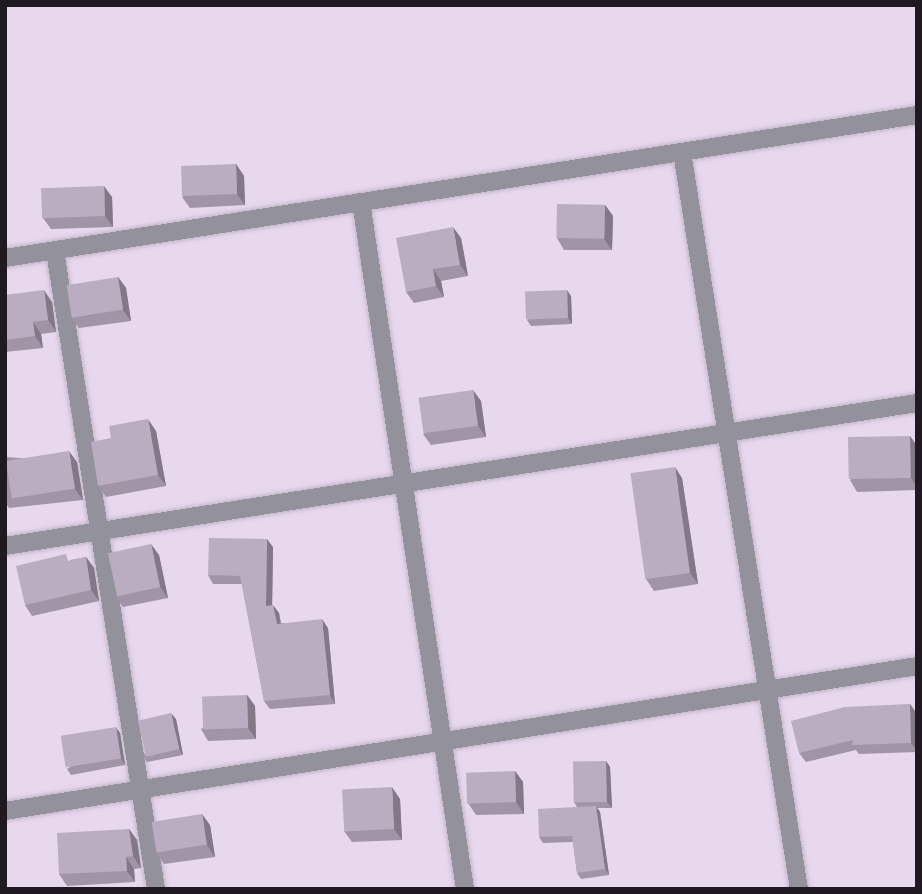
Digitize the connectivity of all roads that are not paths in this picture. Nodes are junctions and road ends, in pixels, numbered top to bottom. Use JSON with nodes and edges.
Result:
{"nodes":[{"id":1,"x":917,"y":115,"type":"edge"},
{"id":2,"x":682,"y":152,"type":"junction"},
{"id":3,"x":361,"y":202,"type":"junction"},
{"id":4,"x":55,"y":251,"type":"junction"},
{"id":5,"x":5,"y":258,"type":"edge"},
{"id":6,"x":917,"y":403,"type":"edge"},
{"id":7,"x":727,"y":432,"type":"junction"},
{"id":8,"x":403,"y":483,"type":"junction"},
{"id":9,"x":99,"y":531,"type":"junction"},
{"id":10,"x":5,"y":546,"type":"edge"},
{"id":11,"x":917,"y":666,"type":"edge"},
{"id":12,"x":768,"y":690,"type":"junction"},
{"id":13,"x":442,"y":742,"type":"junction"},
{"id":14,"x":140,"y":790,"type":"junction"},
{"id":15,"x":5,"y":811,"type":"edge"},
{"id":16,"x":156,"y":889,"type":"edge"},
{"id":17,"x":465,"y":889,"type":"edge"},
{"id":18,"x":799,"y":889,"type":"edge"}],
"edges":[{"from":1,"to":2,"type":"street"},
{"from":2,"to":3,"type":"street"},
{"from":2,"to":7,"type":"street"},
{"from":3,"to":4,"type":"street"},
{"from":3,"to":8,"type":"street"},
{"from":4,"to":5,"type":"street"},
{"from":4,"to":9,"type":"street"},
{"from":6,"to":7,"type":"street"},
{"from":7,"to":8,"type":"street"},
{"from":7,"to":12,"type":"street"},
{"from":8,"to":9,"type":"street"},
{"from":8,"to":13,"type":"street"},
{"from":9,"to":10,"type":"street"},
{"from":9,"to":14,"type":"street"},
{"from":11,"to":12,"type":"street"},
{"from":12,"to":13,"type":"street"},
{"from":12,"to":18,"type":"street"},
{"from":13,"to":14,"type":"street"},
{"from":13,"to":17,"type":"street"},
{"from":14,"to":15,"type":"street"},
{"from":14,"to":16,"type":"street"}]}
